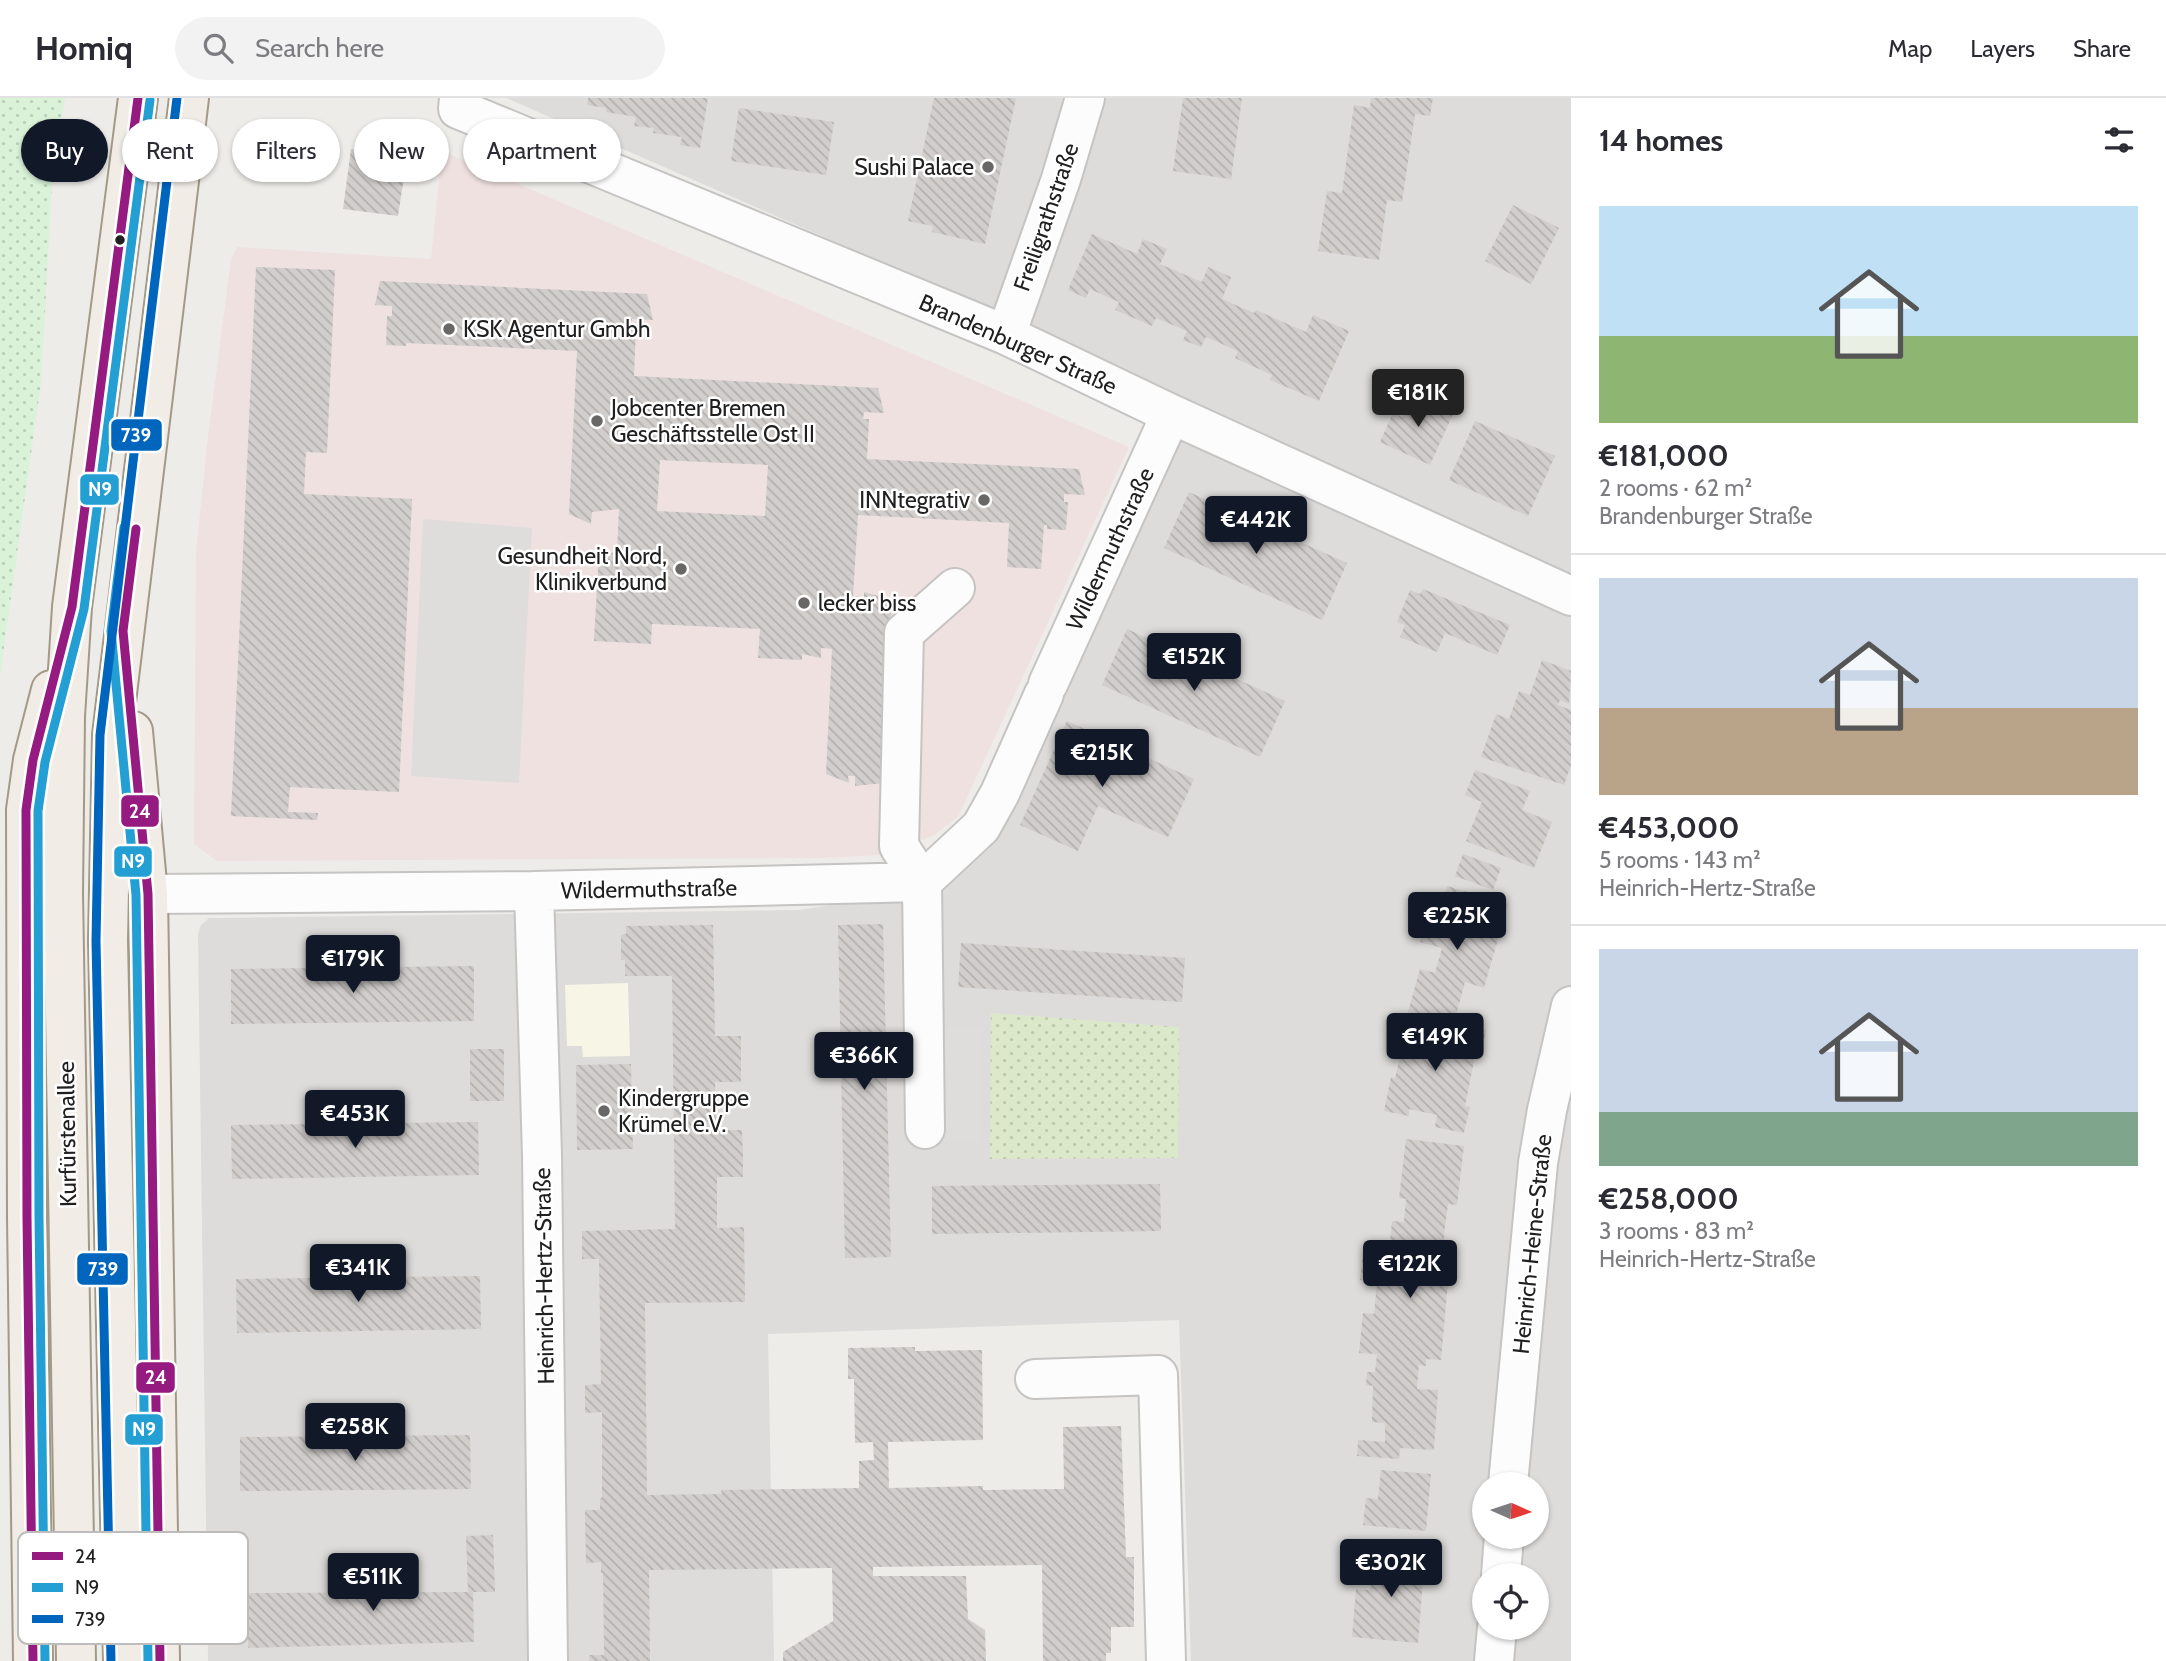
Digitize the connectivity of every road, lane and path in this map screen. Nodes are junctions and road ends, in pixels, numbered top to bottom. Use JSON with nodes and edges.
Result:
{"nodes":[{"id":1,"x":138,"y":98,"type":"edge"},
{"id":2,"x":189,"y":98,"type":"edge"},
{"id":3,"x":1085,"y":98,"type":"edge"},
{"id":4,"x":459,"y":103,"type":"edge"},
{"id":5,"x":1006,"y":335,"type":"junction"},
{"id":6,"x":1171,"y":414,"type":"junction"},
{"id":7,"x":955,"y":588,"type":"dead end"},
{"id":8,"x":1571,"y":596,"type":"edge"},
{"id":9,"x":72,"y":607,"type":"junction"},
{"id":10,"x":123,"y":631,"type":"junction"},
{"id":11,"x":922,"y":882,"type":"junction"},
{"id":12,"x":534,"y":891,"type":"junction"},
{"id":13,"x":148,"y":894,"type":"junction"},
{"id":14,"x":1571,"y":1006,"type":"edge"},
{"id":15,"x":1559,"y":1113,"type":"edge"},
{"id":16,"x":925,"y":1129,"type":"dead end"},
{"id":17,"x":1035,"y":1379,"type":"dead end"},
{"id":18,"x":1509,"y":1472,"type":"edge"},
{"id":19,"x":31,"y":1532,"type":"edge"},
{"id":20,"x":74,"y":1532,"type":"edge"},
{"id":21,"x":120,"y":1532,"type":"edge"},
{"id":22,"x":158,"y":1532,"type":"edge"},
{"id":23,"x":1496,"y":1640,"type":"edge"},
{"id":24,"x":548,"y":1661,"type":"edge"},
{"id":25,"x":1166,"y":1661,"type":"edge"},
{"id":26,"x":1494,"y":1661,"type":"edge"}],
"edges":[{"from":1,"to":9,"type":"main road","name":"Kurfürstenallee"},
{"from":2,"to":10,"type":"main road","name":"Kurfürstenallee"},
{"from":3,"to":5,"type":"street","name":"Freiligrathstraße"},
{"from":4,"to":5,"type":"street","name":"Brandenburger Straße"},
{"from":5,"to":6,"type":"street","name":"Brandenburger Straße"},
{"from":6,"to":8,"type":"street","name":"Brandenburger Straße"},
{"from":6,"to":11,"type":"street","name":"Wildermuthstraße"},
{"from":7,"to":11,"type":"street"},
{"from":9,"to":19,"type":"main road","name":"Kurfürstenallee"},
{"from":9,"to":20,"type":"main road","name":"Kurfürstenallee"},
{"from":10,"to":13,"type":"main road","name":"Kurfürstenallee"},
{"from":10,"to":21,"type":"main road","name":"Kurfürstenallee"},
{"from":11,"to":12,"type":"street","name":"Wildermuthstraße"},
{"from":11,"to":16,"type":"street"},
{"from":12,"to":13,"type":"street","name":"Wildermuthstraße"},
{"from":12,"to":24,"type":"street","name":"Heinrich-Hertz-Straße"},
{"from":13,"to":22,"type":"main road","name":"Kurfürstenallee"},
{"from":14,"to":15,"type":"street","name":"Heinrich-Heine-Straße"},
{"from":15,"to":18,"type":"street","name":"Heinrich-Heine-Straße"},
{"from":17,"to":25,"type":"street"},
{"from":23,"to":26,"type":"street"}]}
